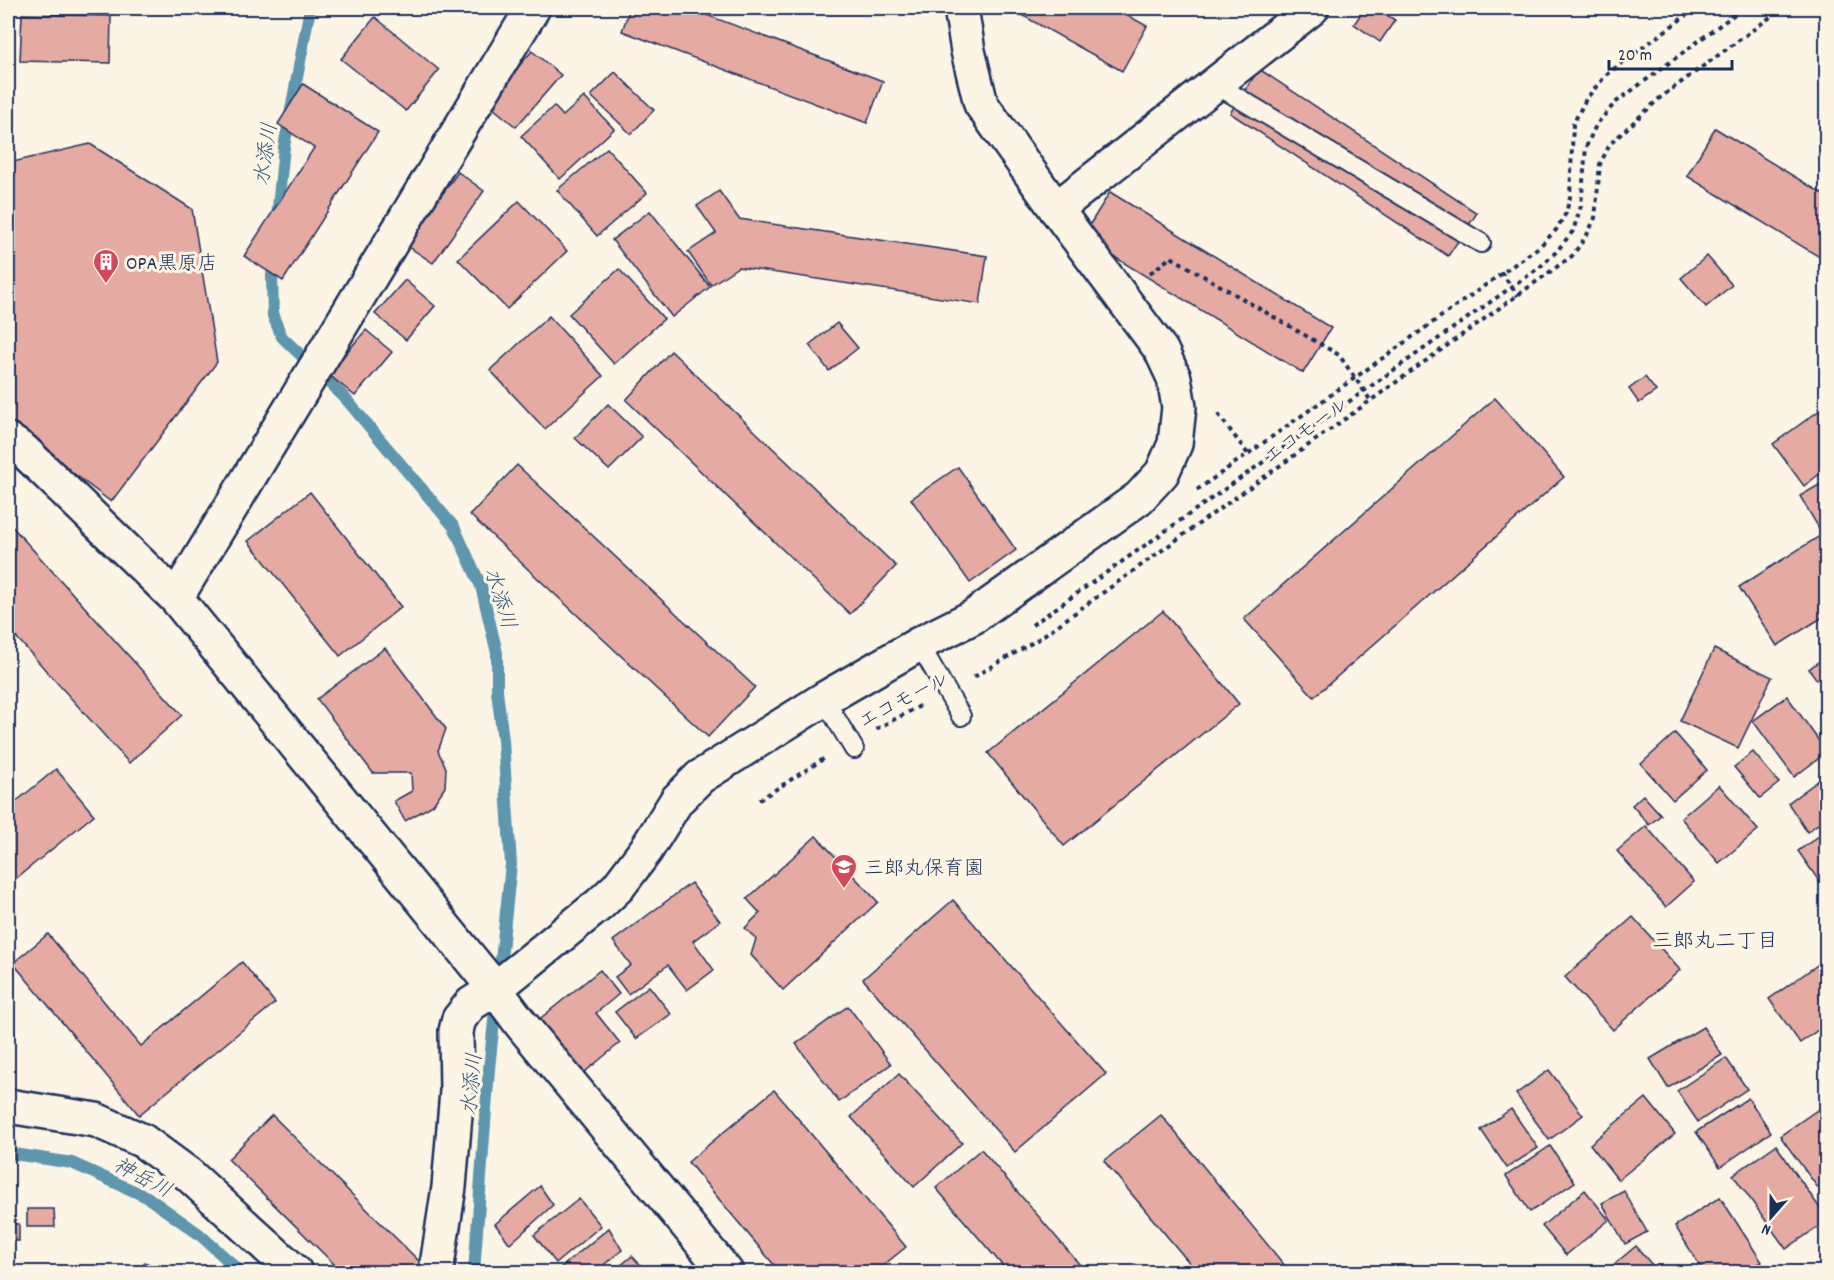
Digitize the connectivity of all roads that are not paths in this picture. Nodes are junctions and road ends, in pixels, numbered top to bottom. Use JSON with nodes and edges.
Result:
{"nodes":[{"id":1,"x":533,"y":8,"type":"edge"},
{"id":2,"x":961,"y":8,"type":"edge"},
{"id":3,"x":1312,"y":8,"type":"edge"},
{"id":4,"x":1215,"y":84,"type":"junction"},
{"id":5,"x":1056,"y":210,"type":"junction"},
{"id":6,"x":1481,"y":243,"type":"dead end"},
{"id":7,"x":8,"y":440,"type":"edge"},
{"id":8,"x":176,"y":598,"type":"junction"},
{"id":9,"x":919,"y":644,"type":"junction"},
{"id":10,"x":824,"y":699,"type":"junction"},
{"id":11,"x":961,"y":716,"type":"dead end"},
{"id":12,"x":852,"y":746,"type":"road end"},
{"id":13,"x":480,"y":987,"type":"junction"},
{"id":14,"x":8,"y":1106,"type":"edge"},
{"id":15,"x":295,"y":1272,"type":"edge"},
{"id":16,"x":436,"y":1272,"type":"edge"},
{"id":17,"x":726,"y":1272,"type":"edge"}],
"edges":[{"from":1,"to":8,"type":"street"},
{"from":2,"to":5,"type":"street"},
{"from":3,"to":4,"type":"street"},
{"from":4,"to":5,"type":"street"},
{"from":4,"to":6,"type":"lane"},
{"from":5,"to":9,"type":"street"},
{"from":7,"to":8,"type":"street"},
{"from":8,"to":13,"type":"street"},
{"from":9,"to":10,"type":"street"},
{"from":9,"to":11,"type":"lane"},
{"from":10,"to":12,"type":"lane"},
{"from":10,"to":13,"type":"street"},
{"from":13,"to":16,"type":"street"},
{"from":13,"to":17,"type":"street"},
{"from":14,"to":15,"type":"street"}]}
